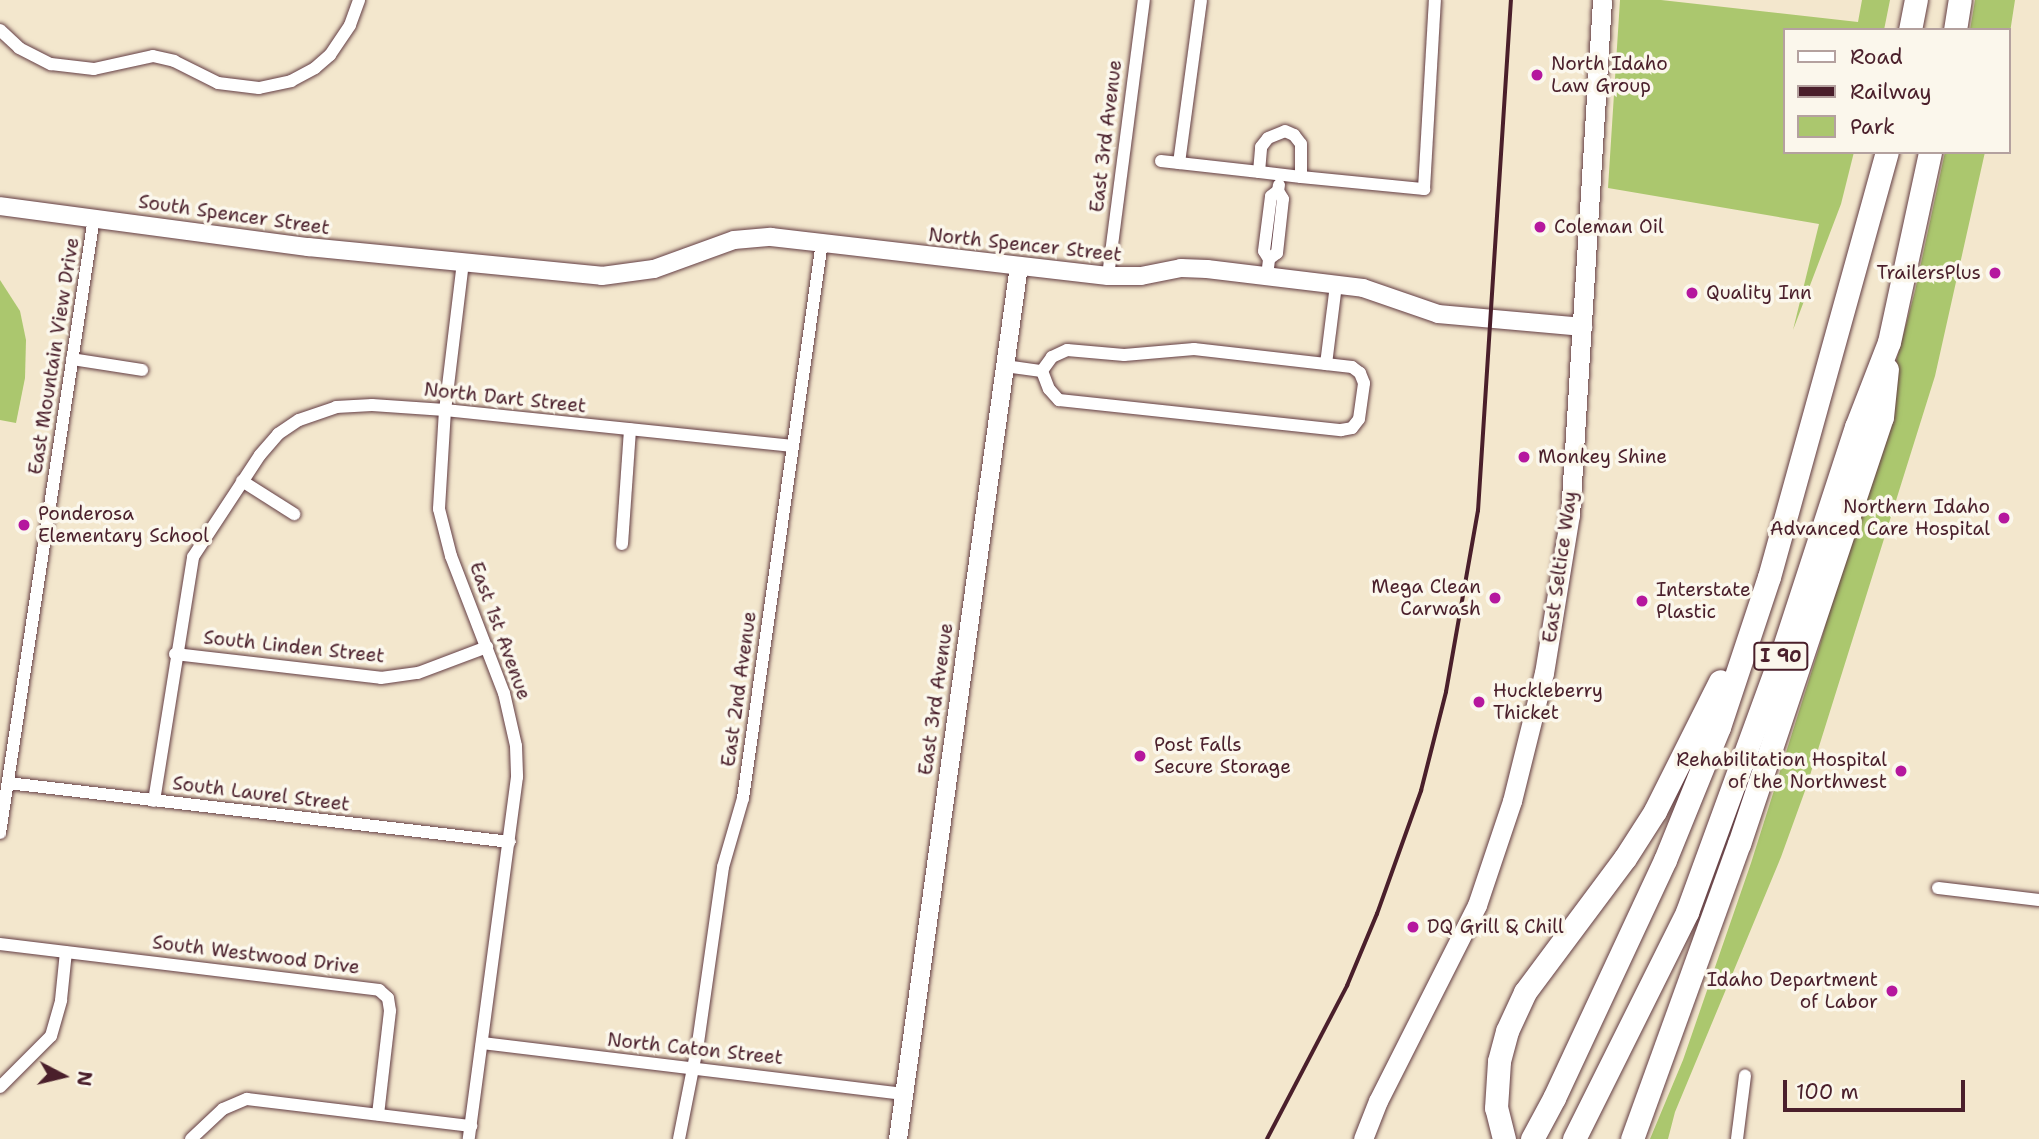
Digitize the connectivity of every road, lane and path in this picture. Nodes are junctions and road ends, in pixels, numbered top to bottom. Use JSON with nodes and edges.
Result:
{"nodes":[{"id":1,"x":359,"y":0,"type":"edge"},
{"id":2,"x":1144,"y":0,"type":"edge"},
{"id":3,"x":1201,"y":0,"type":"edge"},
{"id":4,"x":1435,"y":0,"type":"edge"},
{"id":5,"x":1602,"y":0,"type":"edge"},
{"id":6,"x":1916,"y":0,"type":"edge"},
{"id":7,"x":1960,"y":0,"type":"edge"},
{"id":8,"x":1910,"y":28,"type":"edge"},
{"id":9,"x":1955,"y":28,"type":"edge"},
{"id":10,"x":0,"y":30,"type":"edge"},
{"id":11,"x":1886,"y":154,"type":"edge"},
{"id":12,"x":1930,"y":154,"type":"edge"},
{"id":13,"x":1161,"y":161,"type":"dead end"},
{"id":14,"x":1179,"y":163,"type":"junction"},
{"id":15,"x":1259,"y":172,"type":"junction"},
{"id":16,"x":1280,"y":174,"type":"junction"},
{"id":17,"x":1301,"y":177,"type":"junction"},
{"id":18,"x":0,"y":206,"type":"edge"},
{"id":19,"x":94,"y":217,"type":"junction"},
{"id":20,"x":822,"y":242,"type":"junction"},
{"id":21,"x":463,"y":262,"type":"junction"},
{"id":22,"x":1019,"y":266,"type":"junction"},
{"id":23,"x":1268,"y":268,"type":"junction"},
{"id":24,"x":1108,"y":276,"type":"junction"},
{"id":25,"x":1336,"y":285,"type":"junction"},
{"id":26,"x":1583,"y":327,"type":"junction"},
{"id":27,"x":1889,"y":342,"type":"junction"},
{"id":28,"x":72,"y":359,"type":"junction"},
{"id":29,"x":1326,"y":364,"type":"junction"},
{"id":30,"x":1005,"y":366,"type":"junction"},
{"id":31,"x":142,"y":370,"type":"dead end"},
{"id":32,"x":1042,"y":371,"type":"junction"},
{"id":33,"x":445,"y":410,"type":"junction"},
{"id":34,"x":630,"y":429,"type":"junction"},
{"id":35,"x":793,"y":446,"type":"junction"},
{"id":36,"x":242,"y":481,"type":"junction"},
{"id":37,"x":294,"y":514,"type":"dead end"},
{"id":38,"x":622,"y":544,"type":"dead end"},
{"id":39,"x":1769,"y":577,"type":"junction"},
{"id":40,"x":487,"y":646,"type":"junction"},
{"id":41,"x":175,"y":654,"type":"junction"},
{"id":42,"x":8,"y":783,"type":"junction"},
{"id":43,"x":155,"y":801,"type":"junction"},
{"id":44,"x":0,"y":833,"type":"edge"},
{"id":45,"x":510,"y":842,"type":"junction"},
{"id":46,"x":1938,"y":888,"type":"dead end"},
{"id":47,"x":2039,"y":900,"type":"edge"},
{"id":48,"x":0,"y":944,"type":"edge"},
{"id":49,"x":66,"y":952,"type":"junction"},
{"id":50,"x":482,"y":1043,"type":"junction"},
{"id":51,"x":691,"y":1068,"type":"junction"},
{"id":52,"x":1745,"y":1076,"type":"dead end"},
{"id":53,"x":0,"y":1087,"type":"edge"},
{"id":54,"x":904,"y":1094,"type":"junction"},
{"id":55,"x":1378,"y":1101,"type":"junction"},
{"id":56,"x":378,"y":1114,"type":"junction"},
{"id":57,"x":470,"y":1133,"type":"edge"},
{"id":58,"x":191,"y":1139,"type":"edge"},
{"id":59,"x":679,"y":1139,"type":"edge"},
{"id":60,"x":898,"y":1139,"type":"edge"},
{"id":61,"x":1352,"y":1139,"type":"edge"},
{"id":62,"x":1363,"y":1139,"type":"edge"},
{"id":63,"x":1504,"y":1139,"type":"edge"},
{"id":64,"x":1532,"y":1139,"type":"edge"},
{"id":65,"x":1574,"y":1139,"type":"edge"},
{"id":66,"x":1632,"y":1139,"type":"edge"},
{"id":67,"x":1737,"y":1139,"type":"edge"}],
"edges":[{"from":1,"to":10,"type":"street"},
{"from":2,"to":24,"type":"street","name":"East 3rd Avenue"},
{"from":3,"to":14,"type":"street"},
{"from":4,"to":17,"type":"street"},
{"from":5,"to":26,"type":"main road","name":"East Seltice Way"},
{"from":6,"to":8,"type":"highway"},
{"from":7,"to":9,"type":"highway"},
{"from":11,"to":39,"type":"highway","number":"I 90"},
{"from":12,"to":27,"type":"highway","number":"I 90"},
{"from":13,"to":14,"type":"street"},
{"from":14,"to":15,"type":"street"},
{"from":15,"to":16,"type":"street"},
{"from":15,"to":17,"type":"street"},
{"from":16,"to":17,"type":"street"},
{"from":16,"to":23,"type":"street"},
{"from":18,"to":19,"type":"street","name":"South Spencer Street"},
{"from":19,"to":21,"type":"street","name":"South Spencer Street"},
{"from":19,"to":28,"type":"street","name":"East Mountain View Drive"},
{"from":20,"to":21,"type":"street","name":"North Spencer Street"},
{"from":20,"to":22,"type":"street","name":"North Spencer Street"},
{"from":20,"to":35,"type":"street","name":"East 2nd Avenue"},
{"from":21,"to":33,"type":"street","name":"East 1st Avenue"},
{"from":22,"to":24,"type":"street","name":"North Spencer Street"},
{"from":22,"to":30,"type":"street","name":"East 3rd Avenue"},
{"from":23,"to":24,"type":"street","name":"North Spencer Street"},
{"from":23,"to":25,"type":"street","name":"North Spencer Street"},
{"from":25,"to":26,"type":"street","name":"North Spencer Street"},
{"from":25,"to":29,"type":"street"},
{"from":26,"to":55,"type":"main road","name":"East Seltice Way"},
{"from":27,"to":65,"type":"highway","number":"I 90"},
{"from":27,"to":66,"type":"highway"},
{"from":28,"to":31,"type":"street"},
{"from":28,"to":42,"type":"street","name":"East Mountain View Drive"},
{"from":29,"to":32,"type":"street"},
{"from":29,"to":32,"type":"street"},
{"from":30,"to":32,"type":"street"},
{"from":30,"to":54,"type":"street","name":"East 3rd Avenue"},
{"from":33,"to":34,"type":"street","name":"North Dart Street"},
{"from":33,"to":36,"type":"street","name":"North Dart Street"},
{"from":33,"to":40,"type":"street","name":"East 1st Avenue"},
{"from":34,"to":35,"type":"street","name":"North Dart Street"},
{"from":34,"to":38,"type":"street"},
{"from":35,"to":51,"type":"street","name":"East 2nd Avenue"},
{"from":36,"to":37,"type":"street"},
{"from":36,"to":41,"type":"street","name":"North Dart Street"},
{"from":39,"to":63,"type":"highway"},
{"from":39,"to":64,"type":"highway","number":"I 90"},
{"from":40,"to":41,"type":"street","name":"South Linden Street"},
{"from":40,"to":45,"type":"street","name":"East 1st Avenue"},
{"from":41,"to":43,"type":"street","name":"North Dart Street"},
{"from":42,"to":43,"type":"street","name":"South Laurel Street"},
{"from":42,"to":44,"type":"street","name":"East Mountain View Drive"},
{"from":43,"to":45,"type":"street","name":"South Laurel Street"},
{"from":45,"to":50,"type":"street","name":"East 1st Avenue"},
{"from":46,"to":47,"type":"street"},
{"from":48,"to":49,"type":"street","name":"South Westwood Drive"},
{"from":49,"to":53,"type":"street"},
{"from":49,"to":56,"type":"street","name":"South Westwood Drive"},
{"from":50,"to":51,"type":"street","name":"North Caton Street"},
{"from":50,"to":57,"type":"street","name":"East 1st Avenue"},
{"from":51,"to":54,"type":"street","name":"North Caton Street"},
{"from":51,"to":59,"type":"street","name":"East 2nd Avenue"},
{"from":52,"to":67,"type":"street"},
{"from":54,"to":60,"type":"street","name":"East 3rd Avenue"},
{"from":55,"to":61,"type":"main road","name":"East Seltice Way"},
{"from":55,"to":62,"type":"main road","name":"East Seltice Way"},
{"from":56,"to":57,"type":"street"},
{"from":56,"to":58,"type":"street"}]}
